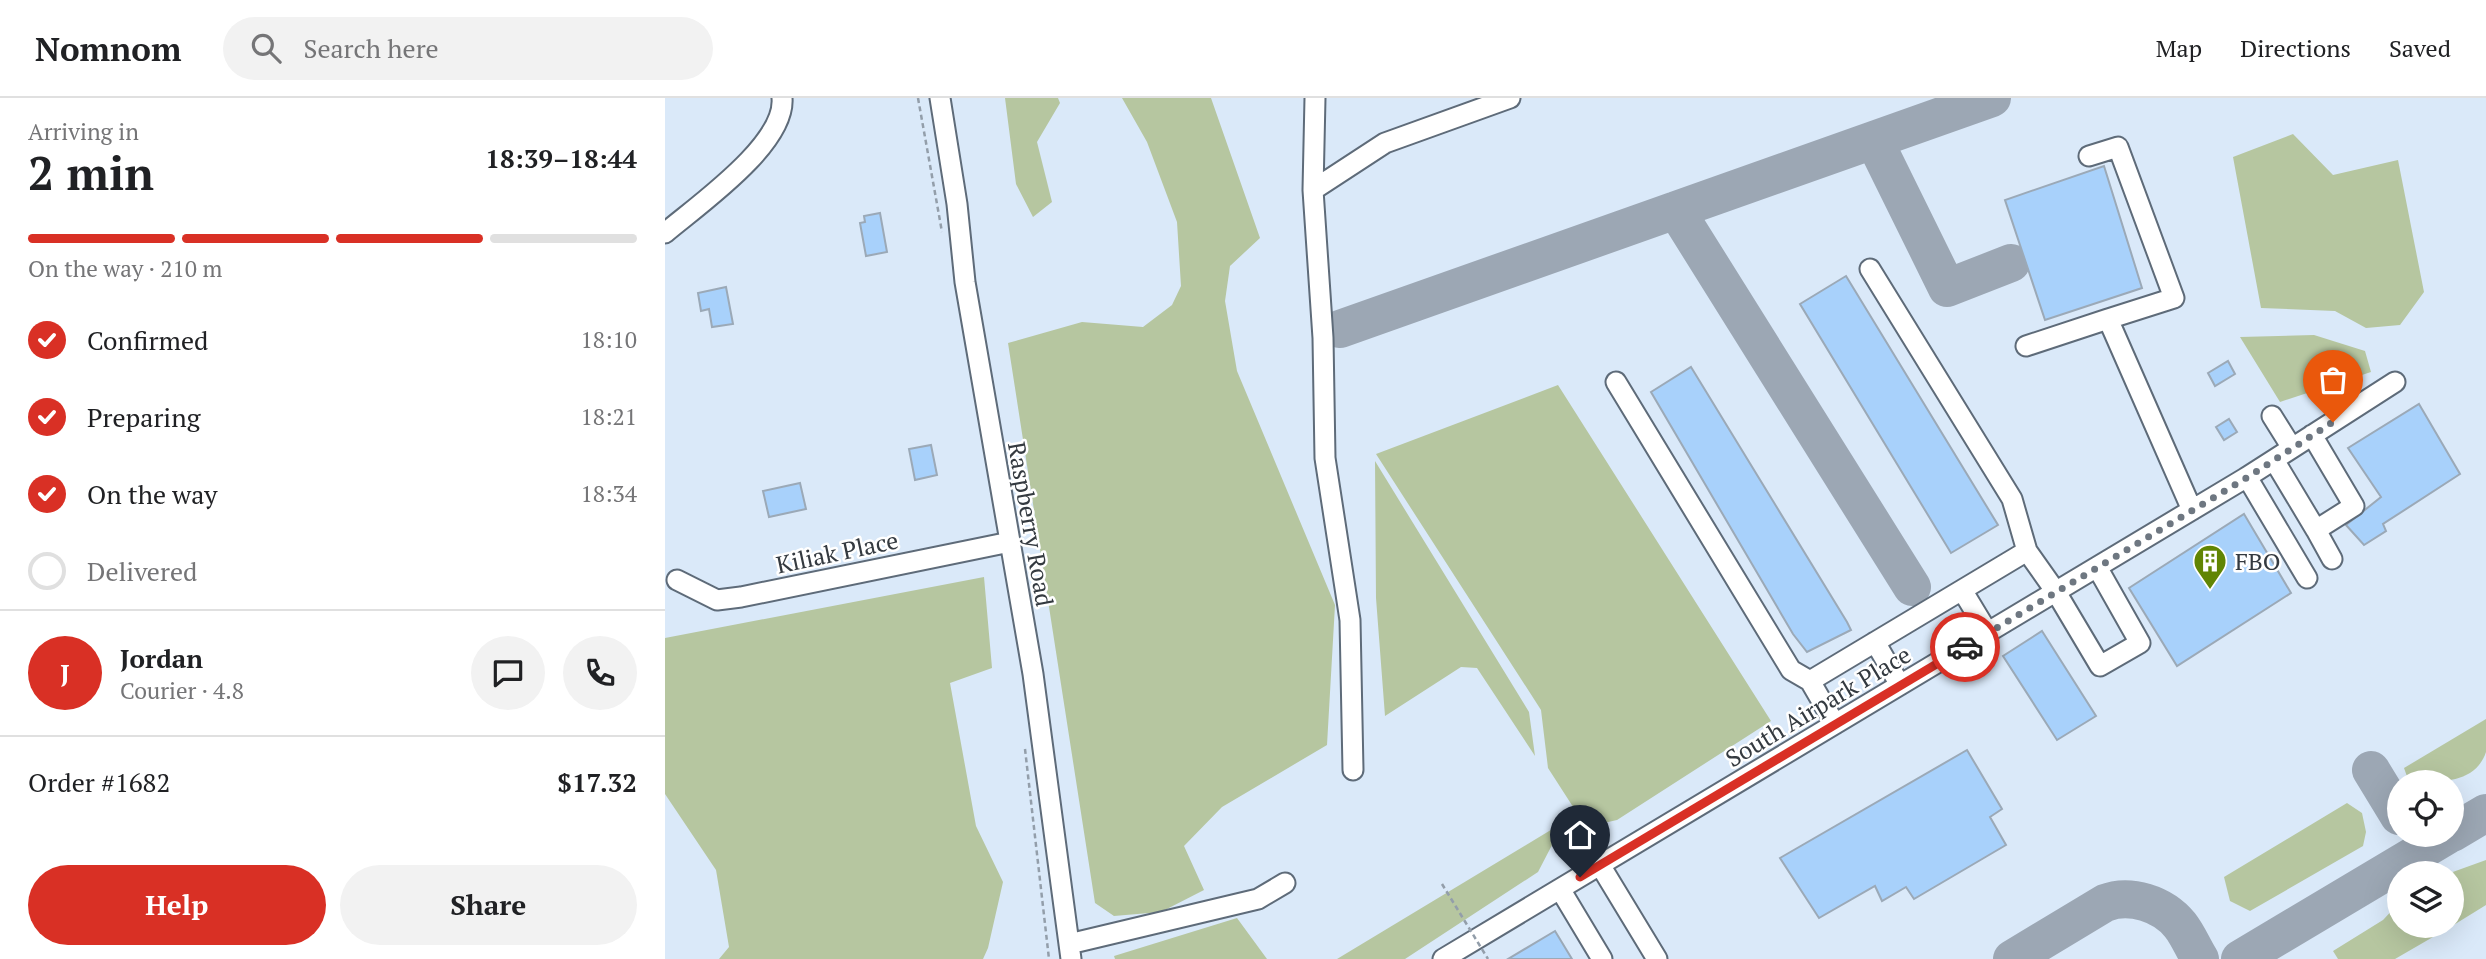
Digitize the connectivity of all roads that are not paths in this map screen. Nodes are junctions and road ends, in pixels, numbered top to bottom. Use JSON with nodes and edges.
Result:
{"nodes":[{"id":1,"x":782,"y":98,"type":"edge"},
{"id":2,"x":940,"y":98,"type":"edge"},
{"id":3,"x":1315,"y":98,"type":"edge"},
{"id":4,"x":1510,"y":98,"type":"edge"},
{"id":5,"x":2089,"y":156,"type":"dead end"},
{"id":6,"x":1313,"y":190,"type":"junction"},
{"id":7,"x":665,"y":233,"type":"edge"},
{"id":8,"x":1870,"y":269,"type":"dead end"},
{"id":9,"x":2108,"y":319,"type":"junction"},
{"id":10,"x":2026,"y":346,"type":"dead end"},
{"id":11,"x":1616,"y":382,"type":"dead end"},
{"id":12,"x":2395,"y":382,"type":"dead end"},
{"id":13,"x":2272,"y":416,"type":"dead end"},
{"id":14,"x":2312,"y":435,"type":"junction"},
{"id":15,"x":2293,"y":448,"type":"junction"},
{"id":16,"x":2274,"y":460,"type":"junction"},
{"id":17,"x":2248,"y":477,"type":"junction"},
{"id":18,"x":2192,"y":510,"type":"junction"},
{"id":19,"x":2316,"y":530,"type":"junction"},
{"id":20,"x":1010,"y":542,"type":"junction"},
{"id":21,"x":2027,"y":551,"type":"junction"},
{"id":22,"x":2332,"y":559,"type":"dead end"},
{"id":23,"x":2097,"y":567,"type":"junction"},
{"id":24,"x":2307,"y":578,"type":"dead end"},
{"id":25,"x":677,"y":580,"type":"dead end"},
{"id":26,"x":1962,"y":590,"type":"junction"},
{"id":27,"x":2056,"y":592,"type":"junction"},
{"id":28,"x":1988,"y":633,"type":"junction"},
{"id":29,"x":1875,"y":642,"type":"junction"},
{"id":30,"x":1810,"y":681,"type":"junction"},
{"id":31,"x":1900,"y":685,"type":"junction"},
{"id":32,"x":1835,"y":724,"type":"junction"},
{"id":33,"x":1353,"y":770,"type":"dead end"},
{"id":34,"x":1600,"y":865,"type":"junction"},
{"id":35,"x":1285,"y":883,"type":"dead end"},
{"id":36,"x":1560,"y":889,"type":"junction"},
{"id":37,"x":1070,"y":952,"type":"edge"},
{"id":38,"x":1443,"y":959,"type":"edge"},
{"id":39,"x":1602,"y":959,"type":"edge"},
{"id":40,"x":1657,"y":959,"type":"edge"}],
"edges":[{"from":1,"to":7,"type":"street"},
{"from":2,"to":20,"type":"street","name":"Raspberry Road"},
{"from":3,"to":6,"type":"street"},
{"from":4,"to":6,"type":"street"},
{"from":5,"to":9,"type":"street"},
{"from":6,"to":33,"type":"street"},
{"from":8,"to":21,"type":"street"},
{"from":9,"to":10,"type":"street"},
{"from":9,"to":18,"type":"street"},
{"from":11,"to":30,"type":"street"},
{"from":12,"to":14,"type":"street","name":"South Airpark Place"},
{"from":13,"to":15,"type":"street"},
{"from":14,"to":15,"type":"street","name":"South Airpark Place"},
{"from":14,"to":19,"type":"street"},
{"from":15,"to":16,"type":"street","name":"South Airpark Place"},
{"from":16,"to":17,"type":"street","name":"South Airpark Place"},
{"from":16,"to":19,"type":"street"},
{"from":17,"to":18,"type":"street","name":"South Airpark Place"},
{"from":17,"to":24,"type":"street"},
{"from":18,"to":23,"type":"street","name":"South Airpark Place"},
{"from":19,"to":22,"type":"street"},
{"from":20,"to":25,"type":"street","name":"Kiliak Place"},
{"from":20,"to":37,"type":"street","name":"Raspberry Road"},
{"from":21,"to":26,"type":"street"},
{"from":21,"to":27,"type":"street"},
{"from":23,"to":27,"type":"street","name":"South Airpark Place"},
{"from":23,"to":27,"type":"street"},
{"from":26,"to":28,"type":"street"},
{"from":26,"to":29,"type":"street"},
{"from":27,"to":28,"type":"street","name":"South Airpark Place"},
{"from":28,"to":31,"type":"street","name":"South Airpark Place"},
{"from":29,"to":30,"type":"street"},
{"from":29,"to":31,"type":"street"},
{"from":30,"to":32,"type":"street"},
{"from":31,"to":32,"type":"street","name":"South Airpark Place"},
{"from":32,"to":34,"type":"street","name":"South Airpark Place"},
{"from":34,"to":36,"type":"street","name":"South Airpark Place"},
{"from":34,"to":40,"type":"street"},
{"from":35,"to":37,"type":"street"},
{"from":36,"to":38,"type":"street","name":"South Airpark Place"},
{"from":36,"to":39,"type":"street"}]}
